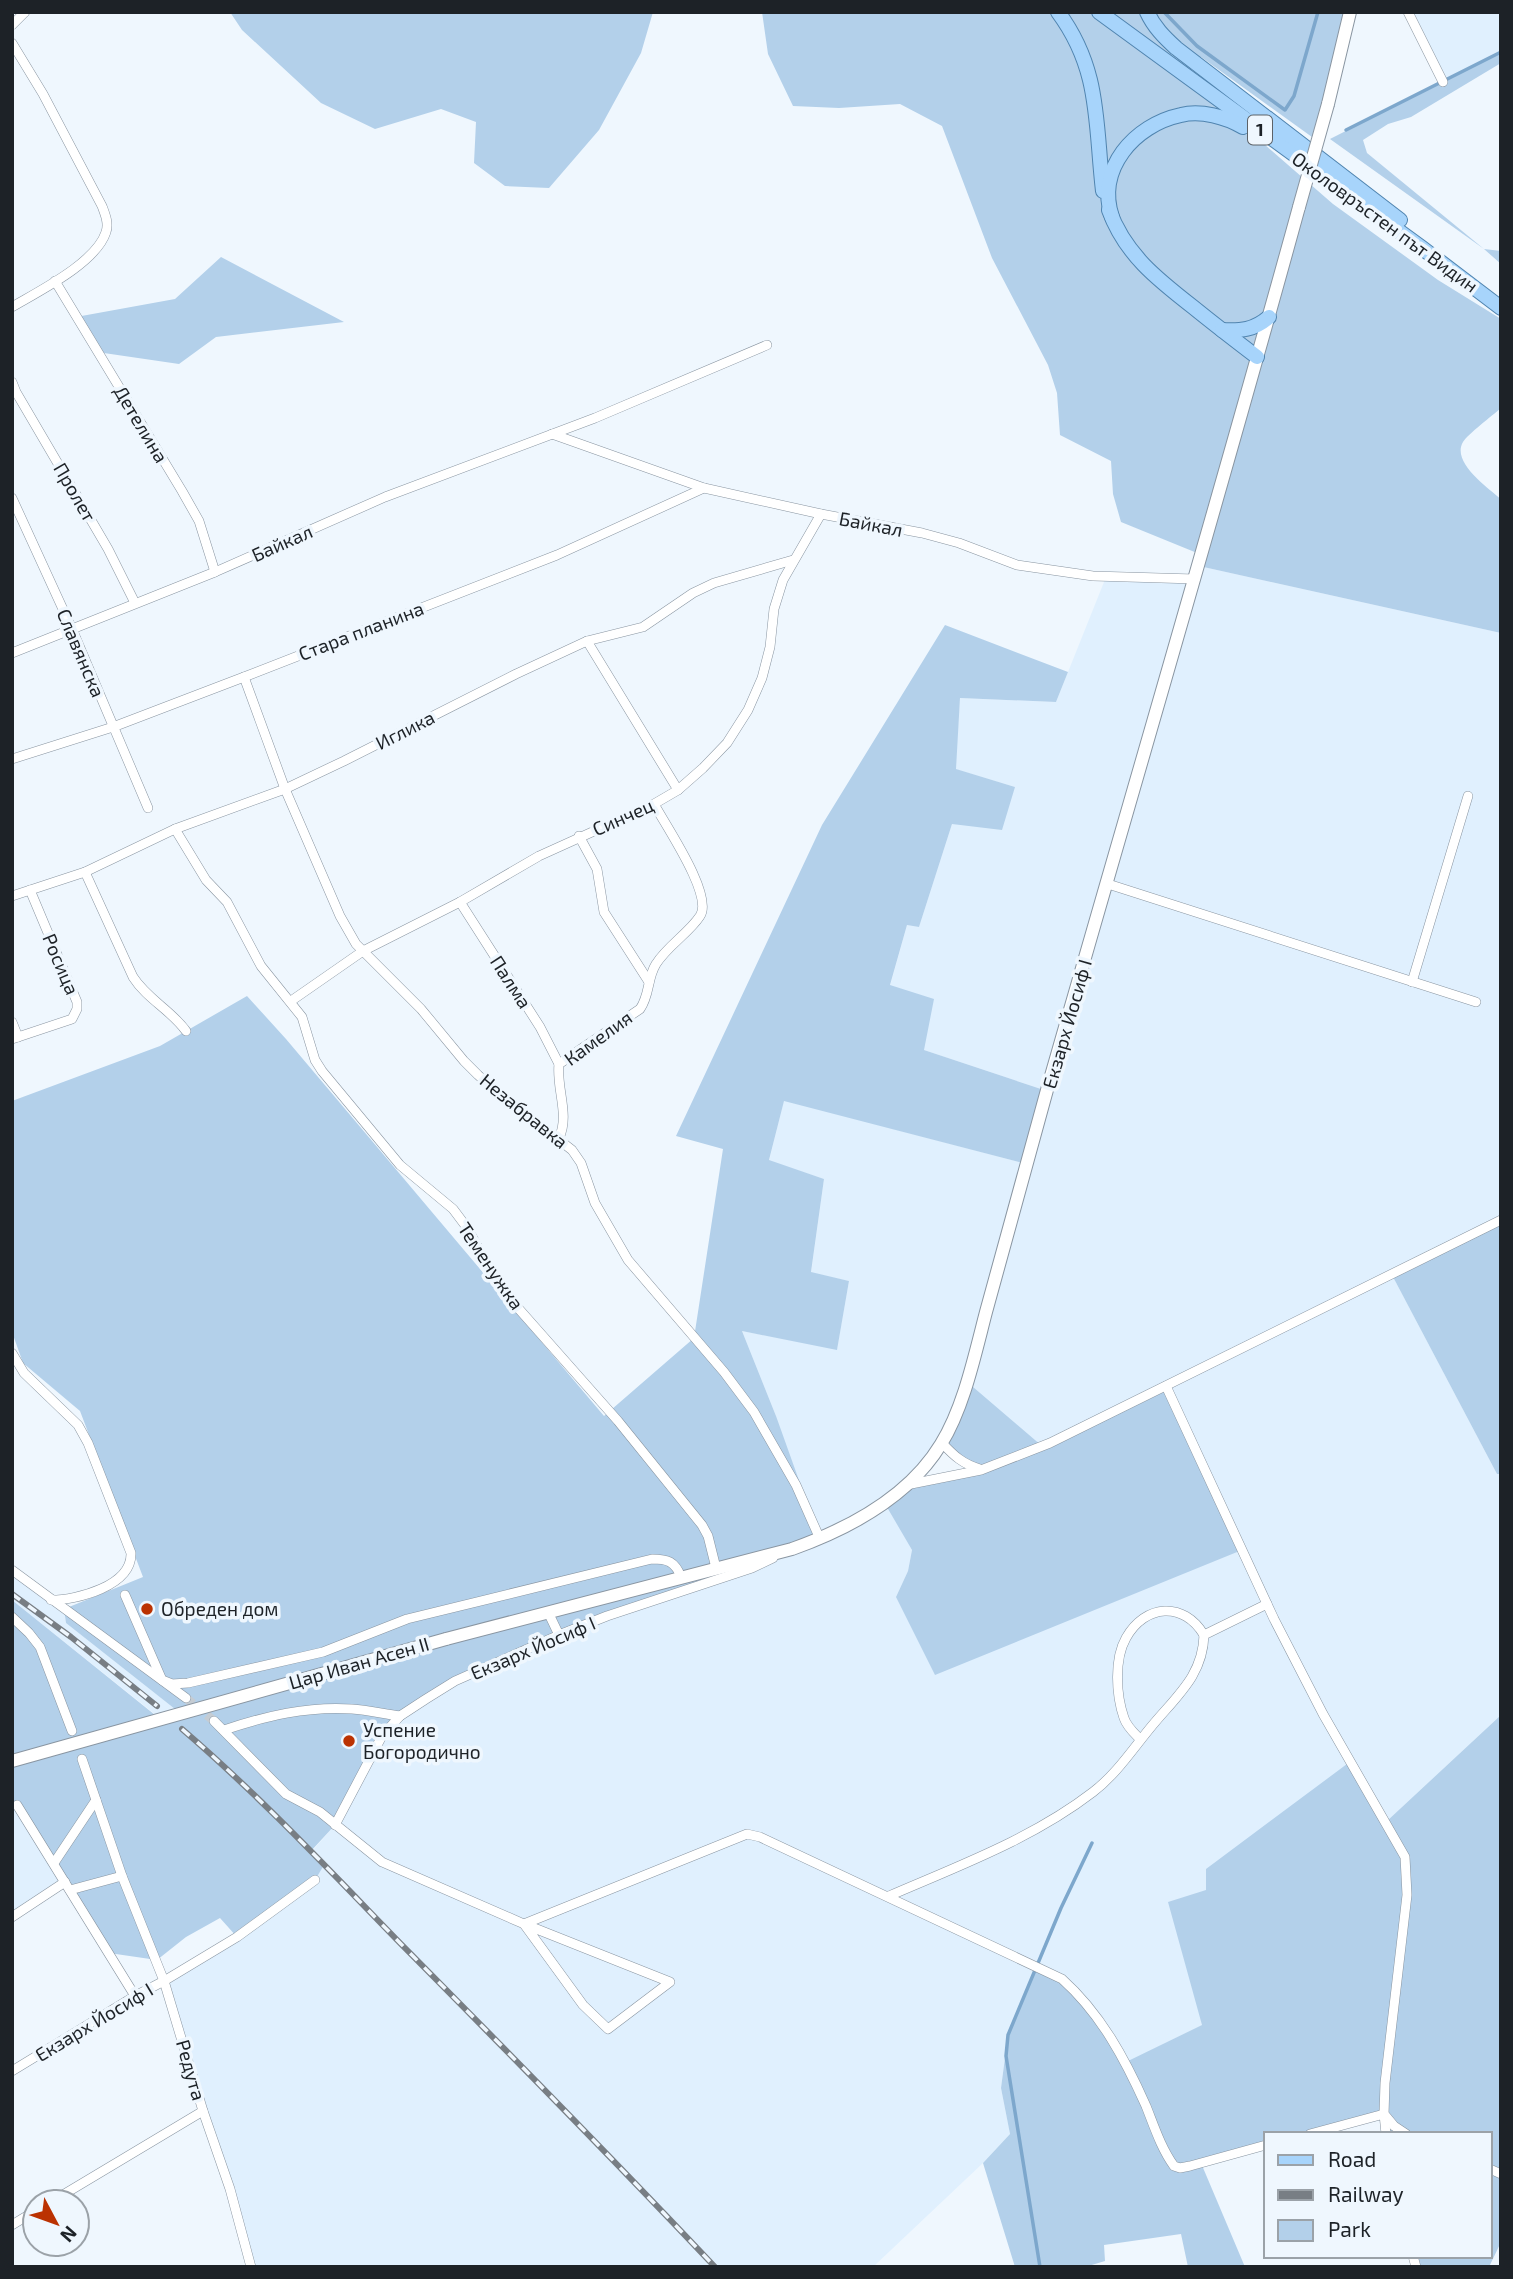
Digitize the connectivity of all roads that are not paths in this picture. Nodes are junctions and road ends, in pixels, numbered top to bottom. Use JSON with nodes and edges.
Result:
{"nodes":[{"id":1,"x":25,"y":12,"type":"edge"},
{"id":2,"x":1058,"y":12,"type":"edge"},
{"id":3,"x":1098,"y":12,"type":"edge"},
{"id":4,"x":1147,"y":12,"type":"edge"},
{"id":5,"x":1350,"y":12,"type":"edge"},
{"id":6,"x":1408,"y":12,"type":"edge"},
{"id":7,"x":12,"y":25,"type":"edge"},
{"id":8,"x":12,"y":43,"type":"edge"},
{"id":9,"x":1443,"y":82,"type":"dead end"},
{"id":10,"x":1112,"y":217,"type":"junction"},
{"id":11,"x":1422,"y":248,"type":"junction"},
{"id":12,"x":55,"y":281,"type":"junction"},
{"id":13,"x":1487,"y":297,"type":"junction"},
{"id":14,"x":12,"y":307,"type":"edge"},
{"id":15,"x":1501,"y":308,"type":"edge"},
{"id":16,"x":1269,"y":317,"type":"junction"},
{"id":17,"x":1222,"y":330,"type":"junction"},
{"id":18,"x":767,"y":345,"type":"dead end"},
{"id":19,"x":1257,"y":357,"type":"junction"},
{"id":20,"x":12,"y":382,"type":"edge"},
{"id":21,"x":552,"y":434,"type":"junction"},
{"id":22,"x":704,"y":488,"type":"junction"},
{"id":23,"x":12,"y":498,"type":"edge"},
{"id":24,"x":821,"y":514,"type":"junction"},
{"id":25,"x":793,"y":559,"type":"junction"},
{"id":26,"x":215,"y":572,"type":"junction"},
{"id":27,"x":1195,"y":579,"type":"junction"},
{"id":28,"x":135,"y":603,"type":"junction"},
{"id":29,"x":72,"y":629,"type":"junction"},
{"id":30,"x":587,"y":641,"type":"junction"},
{"id":31,"x":12,"y":653,"type":"edge"},
{"id":32,"x":244,"y":677,"type":"junction"},
{"id":33,"x":113,"y":727,"type":"junction"},
{"id":34,"x":12,"y":759,"type":"edge"},
{"id":35,"x":285,"y":789,"type":"junction"},
{"id":36,"x":678,"y":790,"type":"junction"},
{"id":37,"x":1468,"y":796,"type":"dead end"},
{"id":38,"x":654,"y":804,"type":"junction"},
{"id":39,"x":148,"y":808,"type":"dead end"},
{"id":40,"x":175,"y":829,"type":"junction"},
{"id":41,"x":579,"y":836,"type":"junction"},
{"id":42,"x":85,"y":872,"type":"junction"},
{"id":43,"x":1108,"y":884,"type":"junction"},
{"id":44,"x":30,"y":890,"type":"junction"},
{"id":45,"x":12,"y":896,"type":"edge"},
{"id":46,"x":460,"y":902,"type":"junction"},
{"id":47,"x":363,"y":951,"type":"junction"},
{"id":48,"x":649,"y":982,"type":"junction"},
{"id":49,"x":1412,"y":982,"type":"junction"},
{"id":50,"x":291,"y":1001,"type":"junction"},
{"id":51,"x":1476,"y":1002,"type":"dead end"},
{"id":52,"x":12,"y":1022,"type":"edge"},
{"id":53,"x":186,"y":1031,"type":"dead end"},
{"id":54,"x":15,"y":1038,"type":"edge"},
{"id":55,"x":559,"y":1064,"type":"junction"},
{"id":56,"x":559,"y":1138,"type":"junction"},
{"id":57,"x":1501,"y":1220,"type":"edge"},
{"id":58,"x":13,"y":1359,"type":"edge"},
{"id":59,"x":1166,"y":1386,"type":"junction"},
{"id":60,"x":942,"y":1443,"type":"junction"},
{"id":61,"x":981,"y":1470,"type":"junction"},
{"id":62,"x":905,"y":1485,"type":"junction"},
{"id":63,"x":820,"y":1539,"type":"junction"},
{"id":64,"x":792,"y":1549,"type":"junction"},
{"id":65,"x":711,"y":1569,"type":"junction"},
{"id":66,"x":12,"y":1570,"type":"edge"},
{"id":67,"x":681,"y":1577,"type":"junction"},
{"id":68,"x":125,"y":1595,"type":"dead end"},
{"id":69,"x":51,"y":1600,"type":"junction"},
{"id":70,"x":1267,"y":1604,"type":"junction"},
{"id":71,"x":548,"y":1612,"type":"junction"},
{"id":72,"x":12,"y":1617,"type":"edge"},
{"id":73,"x":1204,"y":1634,"type":"junction"},
{"id":74,"x":559,"y":1635,"type":"junction"},
{"id":75,"x":162,"y":1680,"type":"junction"},
{"id":76,"x":186,"y":1698,"type":"tunnel mouth"},
{"id":77,"x":400,"y":1716,"type":"junction"},
{"id":78,"x":214,"y":1721,"type":"tunnel mouth"},
{"id":79,"x":223,"y":1730,"type":"junction"},
{"id":80,"x":72,"y":1731,"type":"dead end"},
{"id":81,"x":1140,"y":1739,"type":"junction"},
{"id":82,"x":82,"y":1759,"type":"dead end"},
{"id":83,"x":12,"y":1761,"type":"edge"},
{"id":84,"x":96,"y":1800,"type":"junction"},
{"id":85,"x":17,"y":1805,"type":"dead end"},
{"id":86,"x":335,"y":1825,"type":"junction"},
{"id":87,"x":54,"y":1863,"type":"junction"},
{"id":88,"x":122,"y":1876,"type":"junction"},
{"id":89,"x":315,"y":1880,"type":"dead end"},
{"id":90,"x":68,"y":1886,"type":"junction"},
{"id":91,"x":888,"y":1896,"type":"junction"},
{"id":92,"x":12,"y":1917,"type":"edge"},
{"id":93,"x":524,"y":1924,"type":"junction"},
{"id":94,"x":164,"y":1981,"type":"junction"},
{"id":95,"x":135,"y":1996,"type":"junction"},
{"id":96,"x":12,"y":2071,"type":"edge"},
{"id":97,"x":203,"y":2110,"type":"junction"},
{"id":98,"x":1384,"y":2114,"type":"junction"},
{"id":99,"x":1317,"y":2132,"type":"edge"},
{"id":100,"x":1386,"y":2132,"type":"edge"},
{"id":101,"x":1403,"y":2132,"type":"edge"},
{"id":102,"x":1264,"y":2146,"type":"edge"},
{"id":103,"x":74,"y":2188,"type":"edge"},
{"id":104,"x":251,"y":2267,"type":"edge"}],
"edges":[{"from":1,"to":7,"type":"street"},
{"from":2,"to":10,"type":"main road"},
{"from":3,"to":11,"type":"main road","name":"Околовръстен път Видин","number":"1"},
{"from":4,"to":13,"type":"main road"},
{"from":5,"to":16,"type":"main road","name":"Екзарх Йосиф I","bridge":true},
{"from":6,"to":9,"type":"street"},
{"from":8,"to":12,"type":"street"},
{"from":10,"to":11,"type":"main road"},
{"from":10,"to":17,"type":"main road"},
{"from":11,"to":13,"type":"main road","name":"Околовръстен път Видин","number":"1"},
{"from":12,"to":14,"type":"street"},
{"from":12,"to":26,"type":"street","name":"Детелина"},
{"from":13,"to":15,"type":"main road","name":"Околовръстен път Видин","number":"1"},
{"from":16,"to":17,"type":"main road"},
{"from":16,"to":19,"type":"main road","name":"Екзарх Йосиф I"},
{"from":17,"to":19,"type":"main road"},
{"from":18,"to":21,"type":"street","name":"Байкал"},
{"from":19,"to":27,"type":"main road","name":"Екзарх Йосиф I"},
{"from":20,"to":28,"type":"street","name":"Пролет"},
{"from":21,"to":22,"type":"street","name":"Байкал"},
{"from":21,"to":26,"type":"street","name":"Байкал"},
{"from":22,"to":24,"type":"street","name":"Байкал"},
{"from":22,"to":32,"type":"street","name":"Стара планина"},
{"from":23,"to":29,"type":"street","name":"Славянска"},
{"from":24,"to":25,"type":"street","name":"Синчец"},
{"from":24,"to":27,"type":"street","name":"Байкал"},
{"from":25,"to":30,"type":"street","name":"Иглика"},
{"from":25,"to":36,"type":"street","name":"Синчец"},
{"from":26,"to":28,"type":"street","name":"Байкал"},
{"from":27,"to":43,"type":"main road","name":"Екзарх Йосиф I"},
{"from":28,"to":29,"type":"street","name":"Байкал"},
{"from":29,"to":31,"type":"street","name":"Байкал"},
{"from":29,"to":33,"type":"street","name":"Славянска"},
{"from":30,"to":35,"type":"street","name":"Иглика"},
{"from":30,"to":36,"type":"street"},
{"from":32,"to":33,"type":"street","name":"Стара планина"},
{"from":32,"to":35,"type":"street","name":"Незабравка"},
{"from":33,"to":34,"type":"street","name":"Стара планина"},
{"from":33,"to":39,"type":"street","name":"Славянска"},
{"from":35,"to":40,"type":"street","name":"Иглика"},
{"from":35,"to":47,"type":"street","name":"Незабравка"},
{"from":36,"to":38,"type":"street","name":"Синчец"},
{"from":37,"to":49,"type":"street"},
{"from":38,"to":41,"type":"street","name":"Синчец"},
{"from":38,"to":48,"type":"street","name":"Камелия"},
{"from":40,"to":42,"type":"street","name":"Иглика"},
{"from":40,"to":50,"type":"street"},
{"from":41,"to":46,"type":"street","name":"Синчец"},
{"from":41,"to":48,"type":"street"},
{"from":42,"to":44,"type":"street","name":"Иглика"},
{"from":42,"to":53,"type":"street"},
{"from":43,"to":49,"type":"street"},
{"from":43,"to":60,"type":"main road","name":"Екзарх Йосиф I"},
{"from":44,"to":45,"type":"street","name":"Иглика"},
{"from":44,"to":54,"type":"street","name":"Росица"},
{"from":46,"to":47,"type":"street","name":"Синчец"},
{"from":46,"to":55,"type":"street","name":"Палма"},
{"from":47,"to":50,"type":"street","name":"Синчец"},
{"from":47,"to":56,"type":"street","name":"Незабравка"},
{"from":48,"to":55,"type":"street","name":"Камелия"},
{"from":49,"to":51,"type":"street"},
{"from":50,"to":65,"type":"street","name":"Теменужка"},
{"from":52,"to":54,"type":"street"},
{"from":55,"to":56,"type":"street","name":"Камелия"},
{"from":56,"to":63,"type":"street","name":"Незабравка"},
{"from":57,"to":59,"type":"street"},
{"from":58,"to":69,"type":"street"},
{"from":59,"to":61,"type":"street"},
{"from":59,"to":70,"type":"street"},
{"from":60,"to":61,"type":"street"},
{"from":60,"to":62,"type":"main road","name":"Екзарх Йосиф I"},
{"from":61,"to":62,"type":"street"},
{"from":62,"to":63,"type":"main road","name":"Екзарх Йосиф I"},
{"from":63,"to":64,"type":"main road","name":"Екзарх Йосиф I"},
{"from":64,"to":65,"type":"main road","name":"Екзарх Йосиф I"},
{"from":64,"to":74,"type":"street","name":"Екзарх Йосиф I"},
{"from":65,"to":67,"type":"main road","name":"Цар Иван Асен II"},
{"from":66,"to":69,"type":"street"},
{"from":67,"to":71,"type":"main road","name":"Цар Иван Асен II"},
{"from":67,"to":75,"type":"street"},
{"from":68,"to":75,"type":"street"},
{"from":69,"to":75,"type":"street"},
{"from":70,"to":73,"type":"street"},
{"from":70,"to":98,"type":"street"},
{"from":71,"to":74,"type":"street"},
{"from":71,"to":83,"type":"main road","name":"Цар Иван Асен II","bridge":true},
{"from":72,"to":80,"type":"street"},
{"from":73,"to":81,"type":"street"},
{"from":73,"to":81,"type":"street"},
{"from":74,"to":77,"type":"street","name":"Екзарх Йосиф I"},
{"from":75,"to":76,"type":"street"},
{"from":77,"to":79,"type":"street"},
{"from":77,"to":86,"type":"street","name":"Екзарх Йосиф I"},
{"from":78,"to":79,"type":"street"},
{"from":79,"to":86,"type":"street"},
{"from":81,"to":91,"type":"street"},
{"from":82,"to":84,"type":"street","name":"Редута"},
{"from":84,"to":87,"type":"street"},
{"from":84,"to":88,"type":"street","name":"Редута"},
{"from":85,"to":87,"type":"street"},
{"from":86,"to":93,"type":"street"},
{"from":87,"to":90,"type":"street"},
{"from":88,"to":90,"type":"street"},
{"from":88,"to":94,"type":"street","name":"Редута"},
{"from":89,"to":94,"type":"street","name":"Екзарх Йосиф I"},
{"from":90,"to":92,"type":"street"},
{"from":90,"to":95,"type":"street"},
{"from":91,"to":93,"type":"street"},
{"from":91,"to":102,"type":"street"},
{"from":93,"to":93,"type":"street"},
{"from":94,"to":95,"type":"street","name":"Екзарх Йосиф I"},
{"from":94,"to":97,"type":"street","name":"Редута"},
{"from":95,"to":96,"type":"street","name":"Екзарх Йосиф I"},
{"from":97,"to":103,"type":"street"},
{"from":97,"to":104,"type":"street","name":"Редута"},
{"from":98,"to":99,"type":"street"},
{"from":98,"to":100,"type":"street"},
{"from":98,"to":101,"type":"street"}]}
